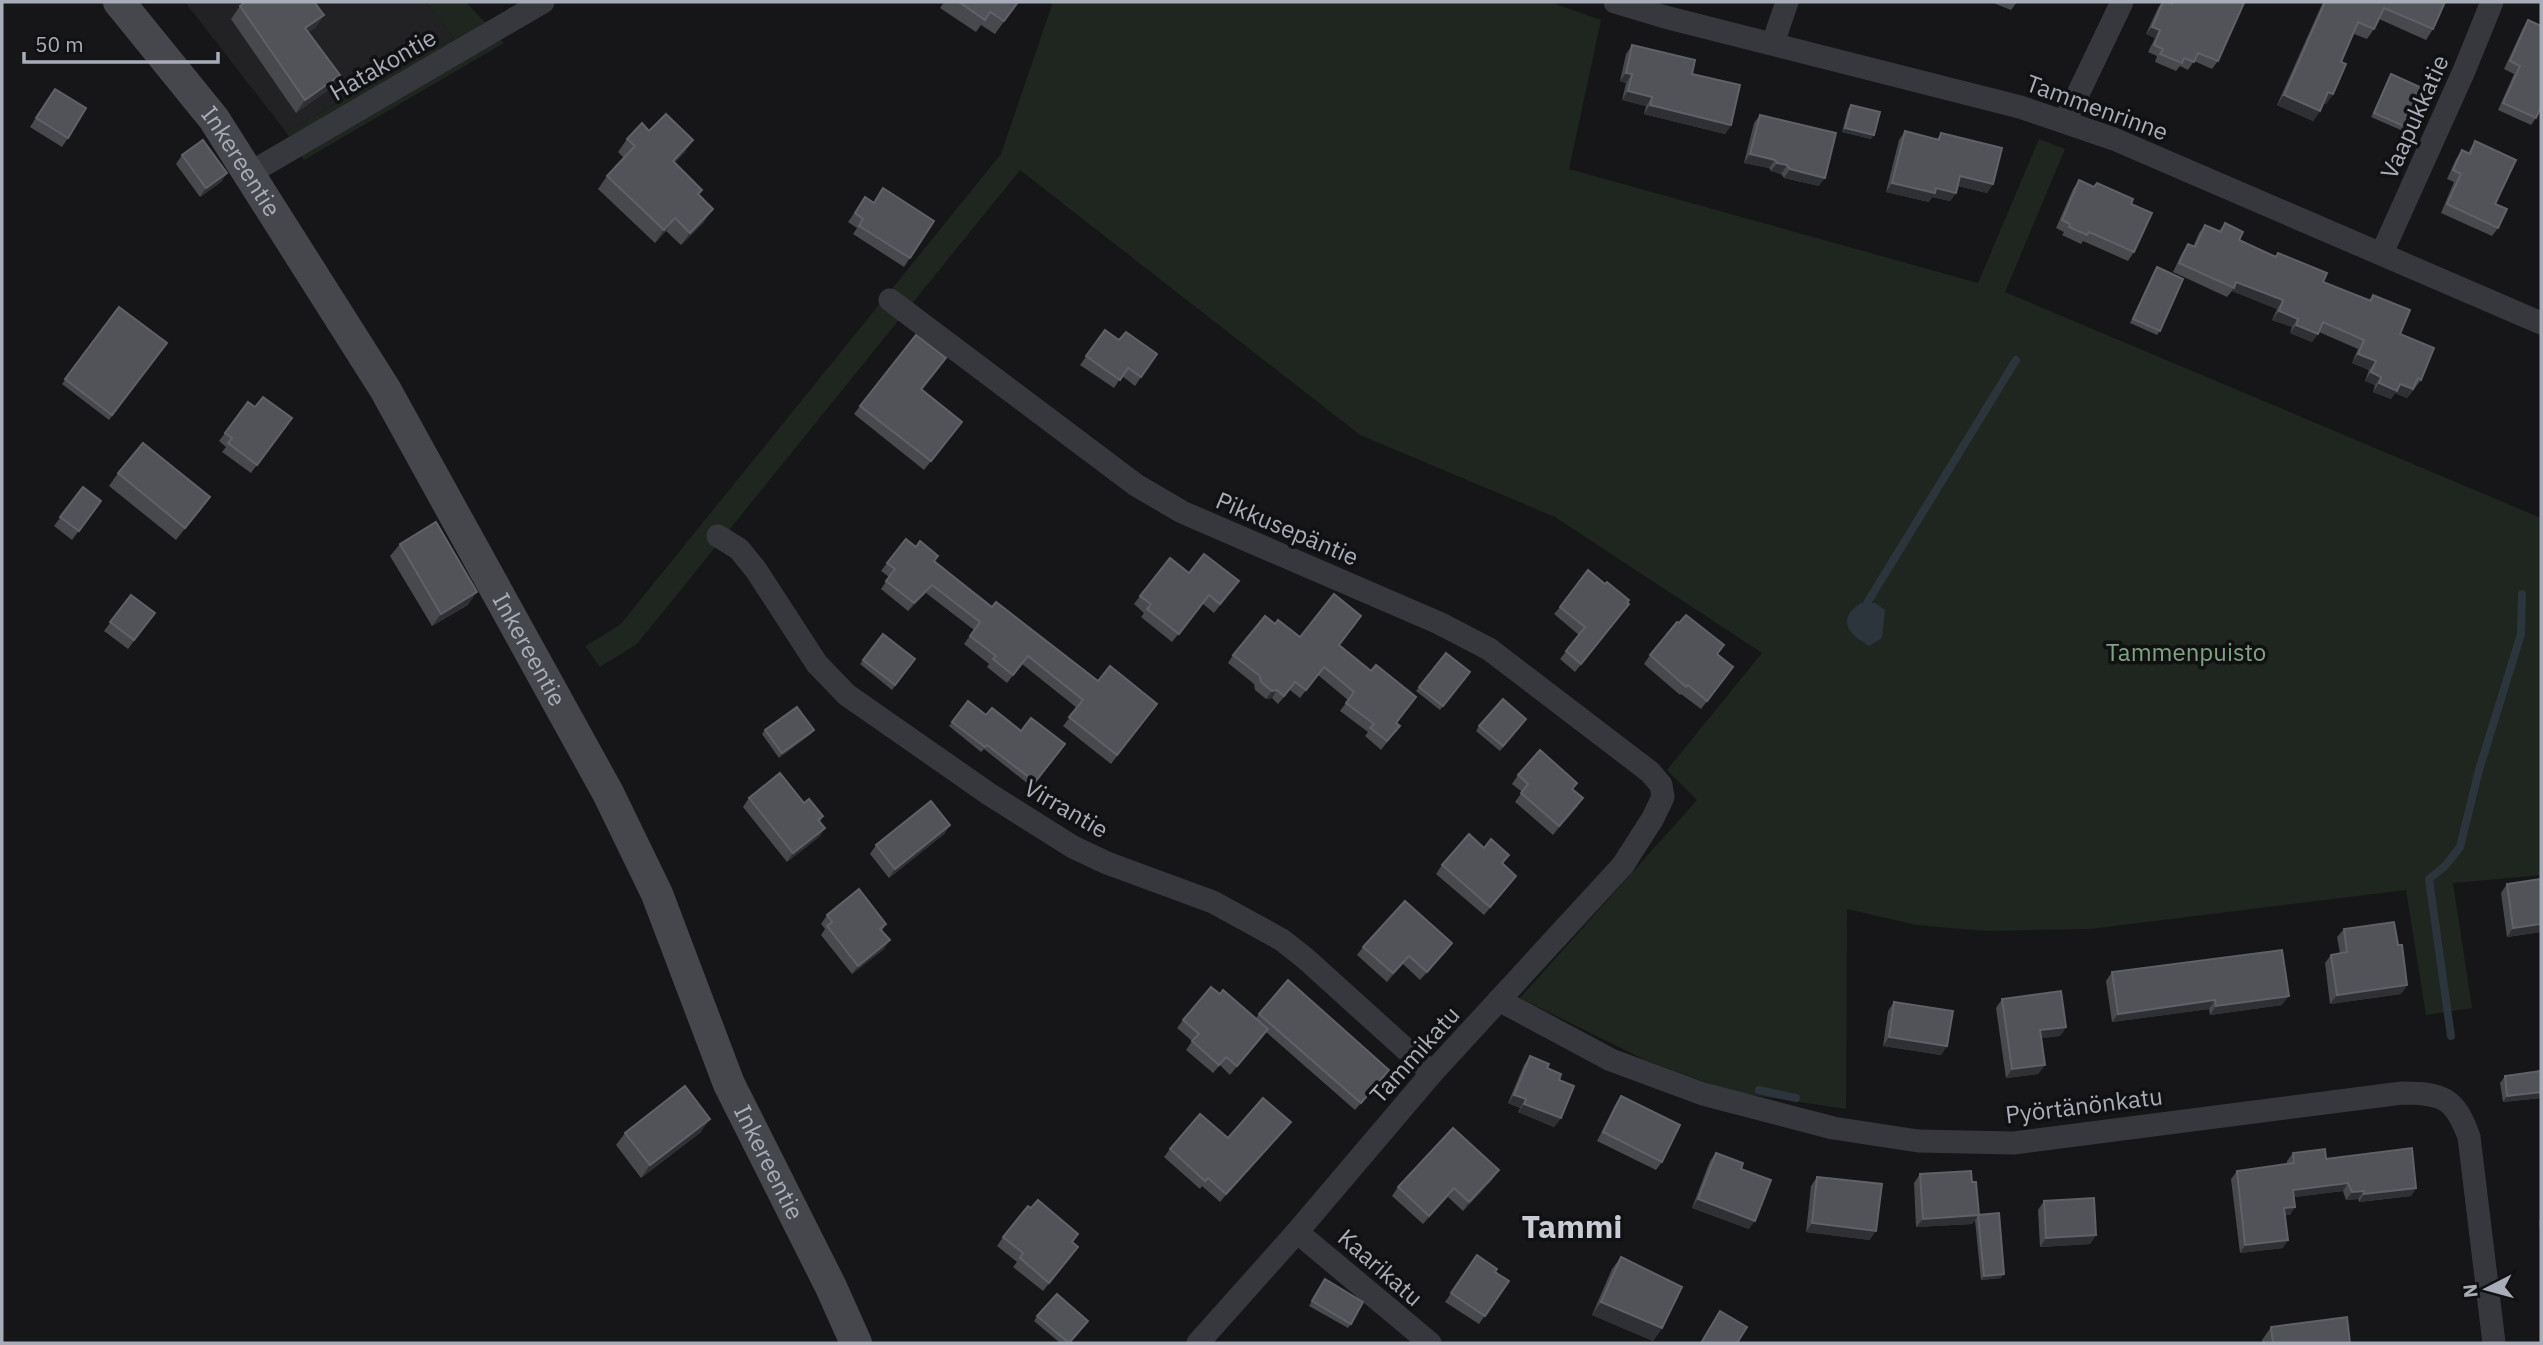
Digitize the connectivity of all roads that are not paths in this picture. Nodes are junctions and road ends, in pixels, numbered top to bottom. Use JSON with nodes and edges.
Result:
{"nodes":[{"id":1,"x":119,"y":2,"type":"edge"},
{"id":2,"x":543,"y":2,"type":"edge"},
{"id":3,"x":1615,"y":2,"type":"edge"},
{"id":4,"x":1787,"y":2,"type":"edge"},
{"id":5,"x":2122,"y":2,"type":"edge"},
{"id":6,"x":2492,"y":2,"type":"edge"},
{"id":7,"x":1773,"y":43,"type":"junction"},
{"id":8,"x":2065,"y":121,"type":"junction"},
{"id":9,"x":250,"y":173,"type":"junction"},
{"id":10,"x":2382,"y":253,"type":"junction"},
{"id":11,"x":890,"y":300,"type":"dead end"},
{"id":12,"x":2541,"y":323,"type":"edge"},
{"id":13,"x":718,"y":536,"type":"dead end"},
{"id":14,"x":1663,"y":797,"type":"joint"},
{"id":15,"x":1499,"y":1000,"type":"junction"},
{"id":16,"x":1432,"y":1073,"type":"junction"},
{"id":17,"x":1297,"y":1232,"type":"junction"},
{"id":18,"x":856,"y":1343,"type":"edge"},
{"id":19,"x":1198,"y":1343,"type":"edge"},
{"id":20,"x":1430,"y":1343,"type":"edge"},
{"id":21,"x":2494,"y":1343,"type":"edge"}],
"edges":[{"from":1,"to":9,"type":"street","name":"Inkereentie"},
{"from":2,"to":9,"type":"street","name":"Hatakontie"},
{"from":3,"to":7,"type":"street","name":"Tammenrinne"},
{"from":4,"to":7,"type":"street"},
{"from":5,"to":8,"type":"street"},
{"from":6,"to":10,"type":"street","name":"Vaapukkatie"},
{"from":7,"to":8,"type":"street","name":"Tammenrinne"},
{"from":8,"to":10,"type":"street","name":"Tammenrinne"},
{"from":9,"to":18,"type":"street","name":"Inkereentie"},
{"from":10,"to":12,"type":"street","name":"Tammenrinne"},
{"from":11,"to":14,"type":"street","name":"Pikkusepäntie"},
{"from":13,"to":16,"type":"street","name":"Virrantie"},
{"from":14,"to":15,"type":"street","name":"Tammikatu"},
{"from":15,"to":16,"type":"street","name":"Tammikatu"},
{"from":15,"to":21,"type":"street","name":"Pyörtänönkatu"},
{"from":16,"to":17,"type":"street","name":"Tammikatu"},
{"from":17,"to":19,"type":"street","name":"Tammikatu"},
{"from":17,"to":20,"type":"street","name":"Kaarikatu"}]}
